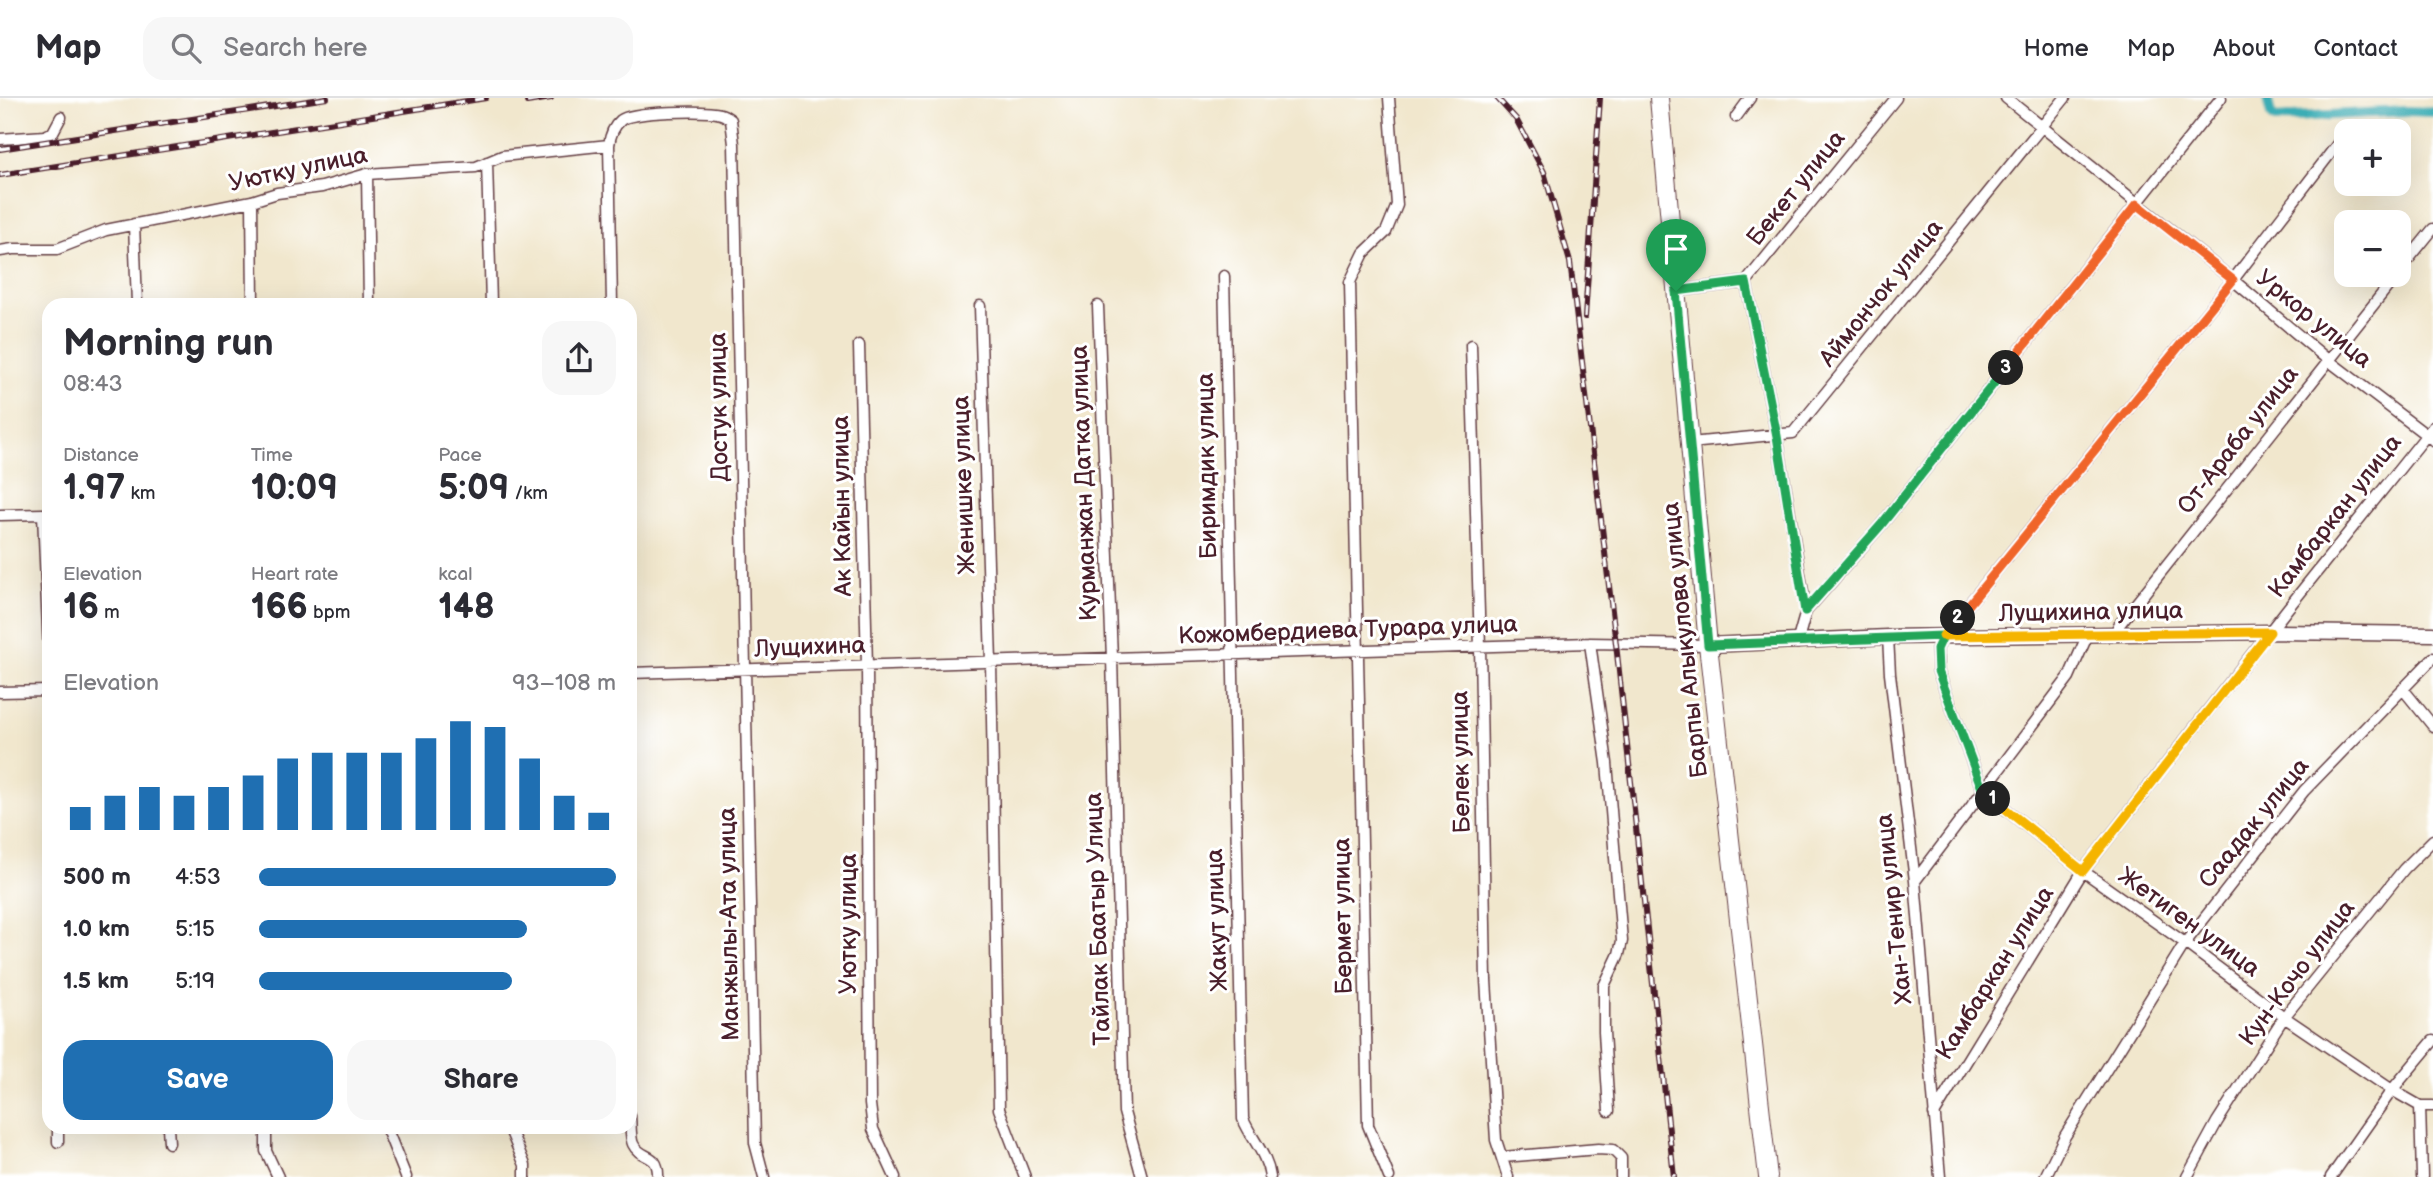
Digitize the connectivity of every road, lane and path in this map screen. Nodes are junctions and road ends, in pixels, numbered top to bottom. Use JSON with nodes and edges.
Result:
{"nodes":[{"id":1,"x":1389,"y":98,"type":"edge"},
{"id":2,"x":1659,"y":98,"type":"edge"},
{"id":3,"x":1750,"y":98,"type":"edge"},
{"id":4,"x":1896,"y":98,"type":"edge"},
{"id":5,"x":2006,"y":98,"type":"edge"},
{"id":6,"x":2065,"y":98,"type":"edge"},
{"id":7,"x":2221,"y":98,"type":"edge"},
{"id":8,"x":61,"y":117,"type":"dead end"},
{"id":9,"x":1736,"y":117,"type":"dead end"},
{"id":10,"x":2042,"y":128,"type":"junction"},
{"id":11,"x":0,"y":139,"type":"edge"},
{"id":12,"x":609,"y":145,"type":"junction"},
{"id":13,"x":2334,"y":148,"type":"edge"},
{"id":14,"x":487,"y":162,"type":"junction"},
{"id":15,"x":367,"y":174,"type":"junction"},
{"id":16,"x":252,"y":201,"type":"junction"},
{"id":17,"x":2137,"y":204,"type":"junction"},
{"id":18,"x":134,"y":225,"type":"junction"},
{"id":19,"x":2433,"y":229,"type":"edge"},
{"id":20,"x":0,"y":251,"type":"edge"},
{"id":21,"x":2411,"y":257,"type":"edge"},
{"id":22,"x":1224,"y":276,"type":"dead end"},
{"id":23,"x":2233,"y":280,"type":"junction"},
{"id":24,"x":1746,"y":282,"type":"junction"},
{"id":25,"x":2387,"y":287,"type":"edge"},
{"id":26,"x":1676,"y":291,"type":"junction"},
{"id":27,"x":137,"y":298,"type":"edge"},
{"id":28,"x":253,"y":298,"type":"edge"},
{"id":29,"x":369,"y":298,"type":"edge"},
{"id":30,"x":491,"y":298,"type":"edge"},
{"id":31,"x":612,"y":298,"type":"edge"},
{"id":32,"x":980,"y":306,"type":"dead end"},
{"id":33,"x":1098,"y":306,"type":"dead end"},
{"id":34,"x":859,"y":345,"type":"dead end"},
{"id":35,"x":1471,"y":345,"type":"dead end"},
{"id":36,"x":2328,"y":360,"type":"junction"},
{"id":37,"x":2431,"y":434,"type":"edge"},
{"id":38,"x":1777,"y":436,"type":"junction"},
{"id":39,"x":1690,"y":443,"type":"junction"},
{"id":40,"x":42,"y":514,"type":"edge"},
{"id":41,"x":0,"y":515,"type":"edge"},
{"id":42,"x":1805,"y":611,"type":"junction"},
{"id":43,"x":2433,"y":625,"type":"edge"},
{"id":44,"x":2270,"y":632,"type":"junction"},
{"id":45,"x":2088,"y":634,"type":"junction"},
{"id":46,"x":2115,"y":634,"type":"junction"},
{"id":47,"x":2433,"y":634,"type":"edge"},
{"id":48,"x":1943,"y":636,"type":"junction"},
{"id":49,"x":1888,"y":637,"type":"junction"},
{"id":50,"x":1590,"y":643,"type":"junction"},
{"id":51,"x":1797,"y":643,"type":"junction"},
{"id":52,"x":1708,"y":645,"type":"junction"},
{"id":53,"x":1480,"y":647,"type":"junction"},
{"id":54,"x":1359,"y":651,"type":"junction"},
{"id":55,"x":1231,"y":654,"type":"junction"},
{"id":56,"x":1112,"y":658,"type":"junction"},
{"id":57,"x":2433,"y":658,"type":"edge"},
{"id":58,"x":991,"y":662,"type":"junction"},
{"id":59,"x":867,"y":666,"type":"junction"},
{"id":60,"x":745,"y":670,"type":"junction"},
{"id":61,"x":637,"y":673,"type":"edge"},
{"id":62,"x":2403,"y":689,"type":"junction"},
{"id":63,"x":42,"y":691,"type":"edge"},
{"id":64,"x":0,"y":692,"type":"edge"},
{"id":65,"x":2433,"y":726,"type":"edge"},
{"id":66,"x":1983,"y":791,"type":"junction"},
{"id":67,"x":2433,"y":840,"type":"edge"},
{"id":68,"x":2083,"y":871,"type":"junction"},
{"id":69,"x":1914,"y":881,"type":"junction"},
{"id":70,"x":2185,"y":943,"type":"junction"},
{"id":71,"x":2284,"y":1017,"type":"junction"},
{"id":72,"x":2433,"y":1041,"type":"edge"},
{"id":73,"x":2392,"y":1090,"type":"junction"},
{"id":74,"x":2420,"y":1106,"type":"junction"},
{"id":75,"x":2433,"y":1106,"type":"edge"},
{"id":76,"x":1609,"y":1111,"type":"dead end"},
{"id":77,"x":1934,"y":1114,"type":"junction"},
{"id":78,"x":58,"y":1134,"type":"edge"},
{"id":79,"x":168,"y":1134,"type":"edge"},
{"id":80,"x":266,"y":1134,"type":"edge"},
{"id":81,"x":389,"y":1134,"type":"edge"},
{"id":82,"x":512,"y":1134,"type":"edge"},
{"id":83,"x":631,"y":1134,"type":"edge"},
{"id":84,"x":58,"y":1142,"type":"dead end"},
{"id":85,"x":169,"y":1143,"type":"dead end"},
{"id":86,"x":1503,"y":1157,"type":"junction"},
{"id":87,"x":278,"y":1177,"type":"edge"},
{"id":88,"x":405,"y":1177,"type":"edge"},
{"id":89,"x":525,"y":1177,"type":"edge"},
{"id":90,"x":658,"y":1177,"type":"edge"},
{"id":91,"x":764,"y":1177,"type":"edge"},
{"id":92,"x":895,"y":1177,"type":"edge"},
{"id":93,"x":1025,"y":1177,"type":"edge"},
{"id":94,"x":1142,"y":1177,"type":"edge"},
{"id":95,"x":1270,"y":1177,"type":"edge"},
{"id":96,"x":1389,"y":1177,"type":"edge"},
{"id":97,"x":1508,"y":1177,"type":"edge"},
{"id":98,"x":1621,"y":1177,"type":"edge"},
{"id":99,"x":1768,"y":1177,"type":"edge"},
{"id":100,"x":1940,"y":1177,"type":"edge"},
{"id":101,"x":2045,"y":1177,"type":"edge"},
{"id":102,"x":2188,"y":1177,"type":"edge"},
{"id":103,"x":2331,"y":1177,"type":"edge"},
{"id":104,"x":2422,"y":1177,"type":"edge"}],
"edges":[{"from":1,"to":54,"type":"street"},
{"from":2,"to":26,"type":"main road","name":"Барпы Алыкулова улица"},
{"from":3,"to":9,"type":"street"},
{"from":4,"to":24,"type":"street","name":"Бекет улица"},
{"from":5,"to":10,"type":"street","name":"Уркор улица"},
{"from":6,"to":10,"type":"street","name":"Аймончок улица"},
{"from":7,"to":17,"type":"street"},
{"from":8,"to":11,"type":"street"},
{"from":10,"to":17,"type":"street","name":"Уркор улица"},
{"from":10,"to":38,"type":"street","name":"Аймончок улица"},
{"from":12,"to":14,"type":"street","name":"Уютку улица"},
{"from":12,"to":31,"type":"street"},
{"from":12,"to":60,"type":"street","name":"Достук улица"},
{"from":13,"to":23,"type":"street"},
{"from":14,"to":15,"type":"street","name":"Уютку улица"},
{"from":14,"to":30,"type":"street"},
{"from":15,"to":16,"type":"street","name":"Уютку улица"},
{"from":15,"to":29,"type":"street"},
{"from":16,"to":18,"type":"street","name":"Уютку улица"},
{"from":16,"to":28,"type":"street"},
{"from":17,"to":23,"type":"street","name":"Уркор улица"},
{"from":17,"to":42,"type":"street"},
{"from":18,"to":20,"type":"street","name":"Уютку улица"},
{"from":18,"to":27,"type":"street"},
{"from":19,"to":21,"type":"street","name":"От-Араба улица"},
{"from":22,"to":55,"type":"street","name":"Биримдик улица"},
{"from":23,"to":36,"type":"street","name":"Уркор улица"},
{"from":23,"to":48,"type":"street"},
{"from":24,"to":26,"type":"street","name":"Бекет улица"},
{"from":24,"to":38,"type":"street"},
{"from":25,"to":36,"type":"street","name":"От-Араба улица"},
{"from":26,"to":39,"type":"main road","name":"Барпы Алыкулова улица"},
{"from":32,"to":58,"type":"street","name":"Женишке улица"},
{"from":33,"to":56,"type":"street","name":"Курманжан Датка улица"},
{"from":34,"to":59,"type":"street","name":"Ак Кайын улица"},
{"from":35,"to":53,"type":"street","name":"Белек улица"},
{"from":36,"to":37,"type":"street","name":"Уркор улица"},
{"from":36,"to":46,"type":"street","name":"От-Араба улица"},
{"from":37,"to":44,"type":"street","name":"Камбаркан улица"},
{"from":38,"to":39,"type":"street","name":"Аймончок улица"},
{"from":38,"to":42,"type":"street"},
{"from":39,"to":52,"type":"main road","name":"Барпы Алыкулова улица"},
{"from":40,"to":41,"type":"street"},
{"from":42,"to":51,"type":"street"},
{"from":43,"to":47,"type":"street"},
{"from":44,"to":46,"type":"street","name":"Лущихина улица"},
{"from":44,"to":47,"type":"street","name":"Лущихина улица"},
{"from":44,"to":68,"type":"street","name":"Камбаркан улица"},
{"from":45,"to":46,"type":"street","name":"Лущихина улица"},
{"from":45,"to":48,"type":"street","name":"Лущихина улица"},
{"from":45,"to":66,"type":"street"},
{"from":48,"to":49,"type":"street","name":"Лущихина улица"},
{"from":48,"to":66,"type":"street"},
{"from":49,"to":51,"type":"street","name":"Лущихина улица"},
{"from":49,"to":69,"type":"street","name":"Хан-Тенир улица"},
{"from":50,"to":52,"type":"street","name":"Кожомбердиева Турара улица"},
{"from":50,"to":53,"type":"street","name":"Кожомбердиева Турара улица"},
{"from":50,"to":76,"type":"street"},
{"from":51,"to":52,"type":"street","name":"Лущихина улица"},
{"from":52,"to":99,"type":"main road","name":"Барпы Алыкулова улица"},
{"from":53,"to":54,"type":"street","name":"Кожомбердиева Турара улица"},
{"from":53,"to":86,"type":"street","name":"Белек улица"},
{"from":54,"to":55,"type":"street","name":"Кожомбердиева Турара улица"},
{"from":54,"to":96,"type":"street","name":"Бермет улица"},
{"from":55,"to":56,"type":"street","name":"Кожомбердиева Турара улица"},
{"from":55,"to":95,"type":"street","name":"Жакут улица"},
{"from":56,"to":58,"type":"street","name":"Кожомбердиева Турара улица"},
{"from":56,"to":94,"type":"street","name":"Тайлак Баатыр Улица"},
{"from":57,"to":62,"type":"street","name":"Саадак улица"},
{"from":58,"to":59,"type":"street","name":"Лущихина"},
{"from":58,"to":93,"type":"street","name":"Женишке улица"},
{"from":59,"to":60,"type":"street","name":"Лущихина"},
{"from":59,"to":92,"type":"street","name":"Уютку улица"},
{"from":60,"to":61,"type":"street","name":"Лущихина"},
{"from":60,"to":91,"type":"street","name":"Манжылы-Ата улица"},
{"from":62,"to":65,"type":"street"},
{"from":62,"to":70,"type":"street","name":"Саадак улица"},
{"from":63,"to":64,"type":"street"},
{"from":66,"to":68,"type":"street","name":"Жетиген улица"},
{"from":66,"to":69,"type":"street"},
{"from":67,"to":71,"type":"street","name":"Кун-Кочо улица"},
{"from":68,"to":70,"type":"street","name":"Жетиген улица"},
{"from":68,"to":77,"type":"street","name":"Камбаркан улица"},
{"from":69,"to":77,"type":"street","name":"Хан-Тенир улица"},
{"from":70,"to":71,"type":"street","name":"Жетиген улица"},
{"from":70,"to":101,"type":"street","name":"Саадак улица"},
{"from":71,"to":73,"type":"street","name":"Жетиген улица"},
{"from":71,"to":102,"type":"street","name":"Кун-Кочо улица"},
{"from":72,"to":73,"type":"street"},
{"from":73,"to":74,"type":"street","name":"Жетиген улица"},
{"from":73,"to":103,"type":"street"},
{"from":74,"to":75,"type":"street"},
{"from":74,"to":104,"type":"street"},
{"from":77,"to":100,"type":"street","name":"Хан-Тенир улица"},
{"from":78,"to":84,"type":"street"},
{"from":79,"to":85,"type":"street"},
{"from":80,"to":87,"type":"street"},
{"from":81,"to":88,"type":"street"},
{"from":82,"to":89,"type":"street"},
{"from":83,"to":90,"type":"street"},
{"from":86,"to":97,"type":"street","name":"Белек улица"},
{"from":86,"to":98,"type":"street"}]}
